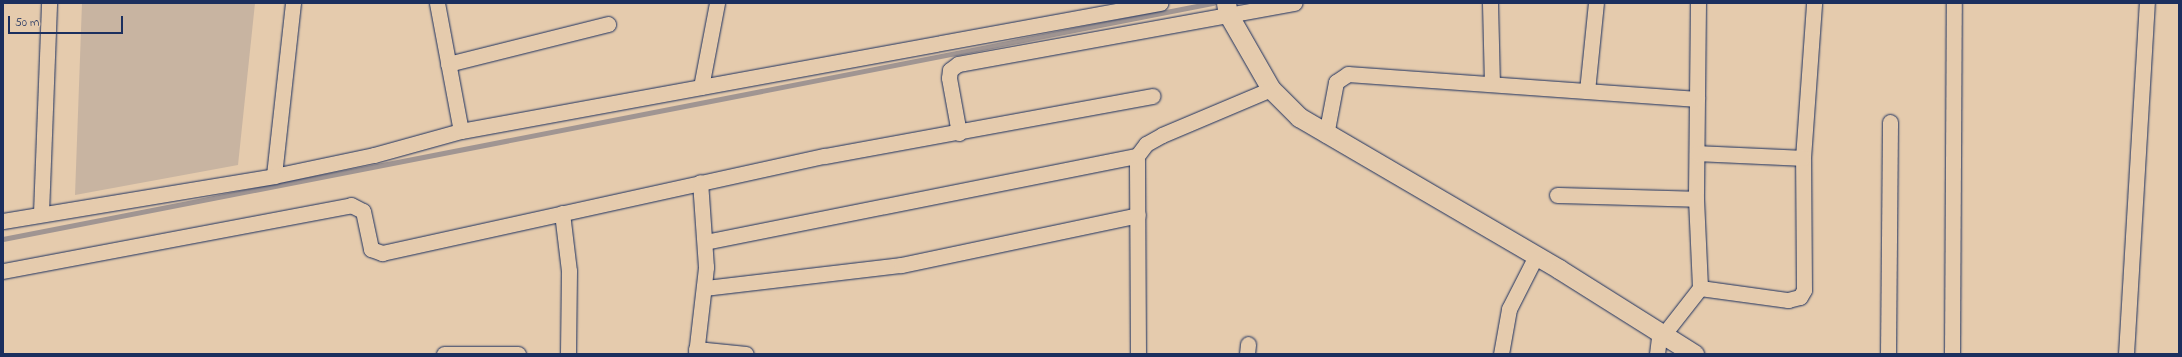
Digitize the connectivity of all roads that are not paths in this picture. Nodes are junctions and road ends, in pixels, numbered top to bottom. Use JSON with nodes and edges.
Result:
{"nodes":[{"id":1,"x":49,"y":3,"type":"edge"},
{"id":2,"x":293,"y":3,"type":"edge"},
{"id":3,"x":437,"y":3,"type":"edge"},
{"id":4,"x":717,"y":3,"type":"edge"},
{"id":5,"x":1160,"y":3,"type":"edge"},
{"id":6,"x":1295,"y":3,"type":"edge"},
{"id":7,"x":1490,"y":3,"type":"edge"},
{"id":8,"x":1596,"y":3,"type":"edge"},
{"id":9,"x":1698,"y":3,"type":"edge"},
{"id":10,"x":1814,"y":3,"type":"edge"},
{"id":11,"x":1954,"y":3,"type":"edge"},
{"id":12,"x":2147,"y":3,"type":"edge"},
{"id":13,"x":1227,"y":8,"type":"edge"},
{"id":14,"x":608,"y":24,"type":"dead end"},
{"id":15,"x":448,"y":64,"type":"junction"},
{"id":16,"x":1492,"y":84,"type":"junction"},
{"id":17,"x":701,"y":88,"type":"junction"},
{"id":18,"x":1271,"y":89,"type":"junction"},
{"id":19,"x":1587,"y":91,"type":"junction"},
{"id":20,"x":1153,"y":96,"type":"dead end"},
{"id":21,"x":1697,"y":99,"type":"junction"},
{"id":22,"x":1890,"y":122,"type":"dead end"},
{"id":23,"x":461,"y":131,"type":"junction"},
{"id":24,"x":959,"y":133,"type":"junction"},
{"id":25,"x":1326,"y":135,"type":"junction"},
{"id":26,"x":1697,"y":153,"type":"junction"},
{"id":27,"x":1137,"y":156,"type":"junction"},
{"id":28,"x":1803,"y":158,"type":"junction"},
{"id":29,"x":274,"y":176,"type":"junction"},
{"id":30,"x":700,"y":182,"type":"junction"},
{"id":31,"x":1557,"y":195,"type":"dead end"},
{"id":32,"x":1696,"y":199,"type":"junction"},
{"id":33,"x":41,"y":213,"type":"junction"},
{"id":34,"x":562,"y":213,"type":"junction"},
{"id":35,"x":1138,"y":215,"type":"junction"},
{"id":36,"x":3,"y":221,"type":"edge"},
{"id":37,"x":705,"y":242,"type":"junction"},
{"id":38,"x":1536,"y":256,"type":"junction"},
{"id":39,"x":3,"y":272,"type":"edge"},
{"id":40,"x":705,"y":288,"type":"junction"},
{"id":41,"x":1700,"y":288,"type":"junction"},
{"id":42,"x":1662,"y":332,"type":"junction"},
{"id":43,"x":696,"y":352,"type":"edge"},
{"id":44,"x":444,"y":354,"type":"edge"},
{"id":45,"x":518,"y":354,"type":"edge"},
{"id":46,"x":568,"y":354,"type":"edge"},
{"id":47,"x":746,"y":354,"type":"edge"},
{"id":48,"x":1138,"y":354,"type":"edge"},
{"id":49,"x":1501,"y":354,"type":"edge"},
{"id":50,"x":1657,"y":354,"type":"edge"},
{"id":51,"x":1694,"y":354,"type":"edge"},
{"id":52,"x":1888,"y":354,"type":"edge"},
{"id":53,"x":1952,"y":354,"type":"edge"},
{"id":54,"x":2126,"y":354,"type":"edge"}],
"edges":[{"from":1,"to":33,"type":"street"},
{"from":2,"to":29,"type":"street"},
{"from":3,"to":15,"type":"street"},
{"from":4,"to":17,"type":"street"},
{"from":5,"to":17,"type":"street"},
{"from":6,"to":13,"type":"street"},
{"from":7,"to":16,"type":"street"},
{"from":8,"to":19,"type":"street"},
{"from":9,"to":21,"type":"street"},
{"from":10,"to":28,"type":"street"},
{"from":11,"to":53,"type":"street"},
{"from":12,"to":54,"type":"street"},
{"from":13,"to":18,"type":"street"},
{"from":13,"to":24,"type":"street"},
{"from":14,"to":15,"type":"street"},
{"from":15,"to":23,"type":"street"},
{"from":16,"to":19,"type":"street"},
{"from":16,"to":25,"type":"street"},
{"from":17,"to":23,"type":"street"},
{"from":18,"to":25,"type":"street"},
{"from":18,"to":27,"type":"street"},
{"from":19,"to":21,"type":"street"},
{"from":20,"to":24,"type":"street"},
{"from":21,"to":26,"type":"street"},
{"from":22,"to":52,"type":"street"},
{"from":23,"to":29,"type":"street"},
{"from":24,"to":30,"type":"street"},
{"from":25,"to":38,"type":"street"},
{"from":26,"to":28,"type":"street"},
{"from":26,"to":32,"type":"street"},
{"from":27,"to":35,"type":"street"},
{"from":27,"to":37,"type":"street"},
{"from":28,"to":41,"type":"street"},
{"from":29,"to":33,"type":"street"},
{"from":30,"to":34,"type":"street"},
{"from":30,"to":37,"type":"street"},
{"from":31,"to":32,"type":"street"},
{"from":32,"to":41,"type":"street"},
{"from":33,"to":36,"type":"street"},
{"from":34,"to":39,"type":"street"},
{"from":34,"to":46,"type":"street"},
{"from":35,"to":40,"type":"street"},
{"from":35,"to":48,"type":"street"},
{"from":37,"to":40,"type":"street"},
{"from":38,"to":42,"type":"street"},
{"from":38,"to":49,"type":"street"},
{"from":40,"to":43,"type":"street"},
{"from":41,"to":42,"type":"street"},
{"from":42,"to":50,"type":"street"},
{"from":42,"to":51,"type":"street"},
{"from":43,"to":47,"type":"street"},
{"from":44,"to":45,"type":"street"}]}
